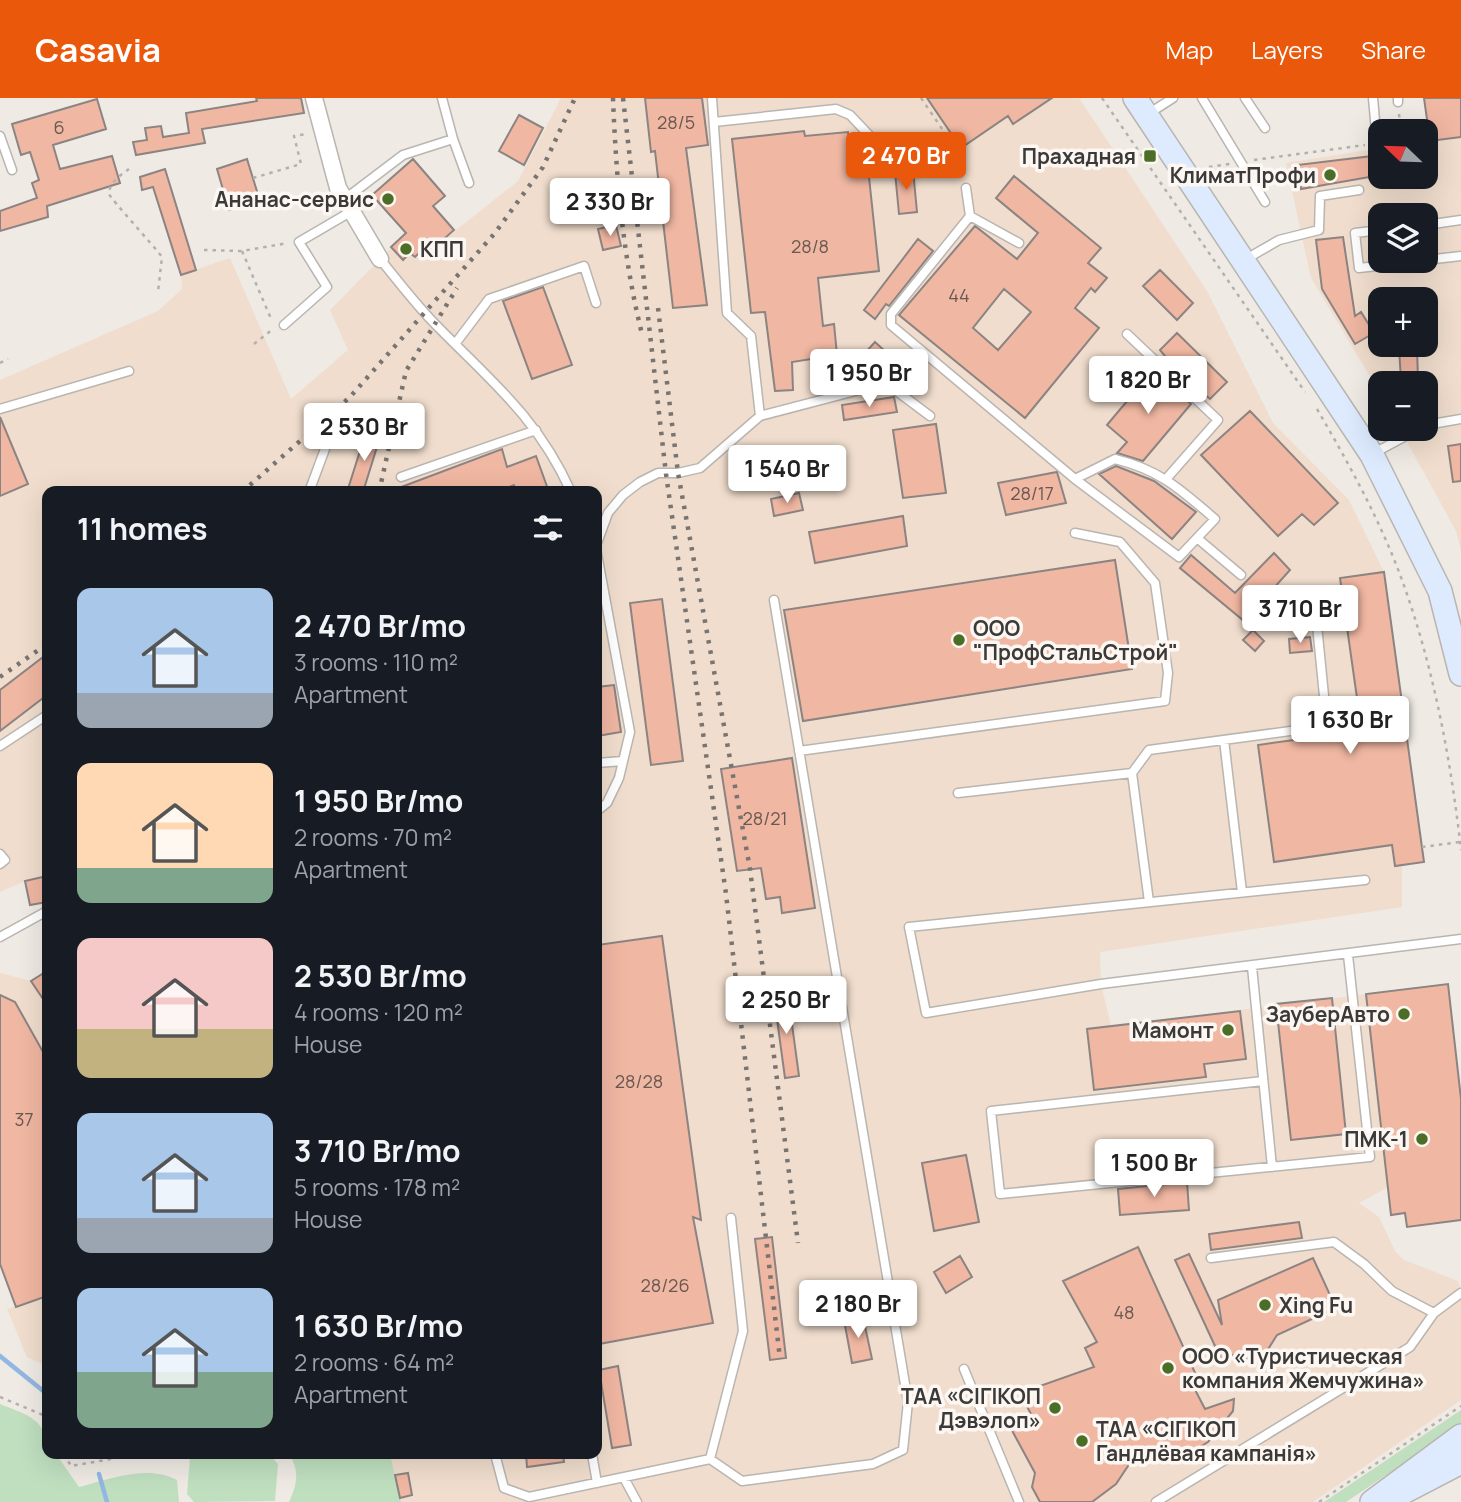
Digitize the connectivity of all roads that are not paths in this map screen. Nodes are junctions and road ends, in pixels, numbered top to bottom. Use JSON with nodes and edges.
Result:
{"nodes":[{"id":1,"x":314,"y":98,"type":"edge"},
{"id":2,"x":442,"y":98,"type":"edge"},
{"id":3,"x":712,"y":98,"type":"edge"},
{"id":4,"x":1173,"y":98,"type":"edge"},
{"id":5,"x":1202,"y":98,"type":"edge"},
{"id":6,"x":1245,"y":98,"type":"edge"},
{"id":7,"x":1373,"y":98,"type":"edge"},
{"id":8,"x":1140,"y":107,"type":"edge"},
{"id":9,"x":1375,"y":119,"type":"edge"},
{"id":10,"x":714,"y":122,"type":"junction"},
{"id":11,"x":1265,"y":128,"type":"dead end"},
{"id":12,"x":0,"y":136,"type":"edge"},
{"id":13,"x":453,"y":139,"type":"junction"},
{"id":14,"x":888,"y":155,"type":"dead end"},
{"id":15,"x":12,"y":170,"type":"dead end"},
{"id":16,"x":469,"y":183,"type":"dead end"},
{"id":17,"x":966,"y":188,"type":"dead end"},
{"id":18,"x":1359,"y":190,"type":"dead end"},
{"id":19,"x":1265,"y":202,"type":"dead end"},
{"id":20,"x":348,"y":205,"type":"junction"},
{"id":21,"x":970,"y":216,"type":"junction"},
{"id":22,"x":1461,"y":220,"type":"edge"},
{"id":23,"x":1438,"y":223,"type":"edge"},
{"id":24,"x":1368,"y":232,"type":"edge"},
{"id":25,"x":1019,"y":243,"type":"dead end"},
{"id":26,"x":1461,"y":256,"type":"edge"},
{"id":27,"x":380,"y":259,"type":"joint"},
{"id":28,"x":1438,"y":259,"type":"edge"},
{"id":29,"x":1244,"y":261,"type":"junction"},
{"id":30,"x":1368,"y":267,"type":"edge"},
{"id":31,"x":596,"y":303,"type":"dead end"},
{"id":32,"x":279,"y":326,"type":"road end"},
{"id":33,"x":1126,"y":334,"type":"dead end"},
{"id":34,"x":455,"y":344,"type":"junction"},
{"id":35,"x":129,"y":371,"type":"dead end"},
{"id":36,"x":0,"y":410,"type":"edge"},
{"id":37,"x":930,"y":415,"type":"dead end"},
{"id":38,"x":760,"y":416,"type":"junction"},
{"id":39,"x":1461,"y":419,"type":"edge"},
{"id":40,"x":1438,"y":423,"type":"edge"},
{"id":41,"x":536,"y":430,"type":"junction"},
{"id":42,"x":329,"y":438,"type":"dead end"},
{"id":43,"x":1397,"y":441,"type":"edge"},
{"id":44,"x":1372,"y":455,"type":"junction"},
{"id":45,"x":401,"y":477,"type":"dead end"},
{"id":46,"x":1167,"y":478,"type":"junction"},
{"id":47,"x":1075,"y":479,"type":"junction"},
{"id":48,"x":311,"y":486,"type":"edge"},
{"id":49,"x":568,"y":486,"type":"edge"},
{"id":50,"x":602,"y":529,"type":"edge"},
{"id":51,"x":1075,"y":533,"type":"dead end"},
{"id":52,"x":1197,"y":538,"type":"junction"},
{"id":53,"x":1241,"y":575,"type":"dead end"},
{"id":54,"x":602,"y":581,"type":"edge"},
{"id":55,"x":774,"y":600,"type":"dead end"},
{"id":56,"x":1315,"y":605,"type":"dead end"},
{"id":57,"x":1461,"y":674,"type":"edge"},
{"id":58,"x":42,"y":718,"type":"edge"},
{"id":59,"x":1224,"y":740,"type":"junction"},
{"id":60,"x":0,"y":746,"type":"edge"},
{"id":61,"x":799,"y":751,"type":"junction"},
{"id":62,"x":623,"y":761,"type":"junction"},
{"id":63,"x":602,"y":763,"type":"edge"},
{"id":64,"x":1132,"y":773,"type":"junction"},
{"id":65,"x":958,"y":793,"type":"dead end"},
{"id":66,"x":602,"y":807,"type":"edge"},
{"id":67,"x":0,"y":855,"type":"edge"},
{"id":68,"x":0,"y":864,"type":"edge"},
{"id":69,"x":1365,"y":880,"type":"dead end"},
{"id":70,"x":1242,"y":892,"type":"junction"},
{"id":71,"x":1149,"y":902,"type":"junction"},
{"id":72,"x":42,"y":914,"type":"edge"},
{"id":73,"x":0,"y":937,"type":"edge"},
{"id":74,"x":1461,"y":939,"type":"edge"},
{"id":75,"x":1348,"y":954,"type":"junction"},
{"id":76,"x":1252,"y":967,"type":"junction"},
{"id":77,"x":1263,"y":1081,"type":"junction"},
{"id":78,"x":1272,"y":1167,"type":"junction"},
{"id":79,"x":731,"y":1218,"type":"dead end"},
{"id":80,"x":1211,"y":1258,"type":"dead end"},
{"id":81,"x":1461,"y":1293,"type":"edge"},
{"id":82,"x":1434,"y":1313,"type":"junction"},
{"id":83,"x":964,"y":1368,"type":"dead end"},
{"id":84,"x":1461,"y":1436,"type":"edge"},
{"id":85,"x":496,"y":1459,"type":"edge"},
{"id":86,"x":593,"y":1459,"type":"edge"},
{"id":87,"x":710,"y":1459,"type":"junction"},
{"id":88,"x":1461,"y":1462,"type":"edge"},
{"id":89,"x":624,"y":1478,"type":"junction"},
{"id":90,"x":597,"y":1483,"type":"junction"},
{"id":91,"x":549,"y":1498,"type":"edge"},
{"id":92,"x":637,"y":1502,"type":"edge"},
{"id":93,"x":1018,"y":1502,"type":"edge"},
{"id":94,"x":1156,"y":1502,"type":"edge"},
{"id":95,"x":1372,"y":1502,"type":"edge"},
{"id":96,"x":1384,"y":1502,"type":"edge"}],
"edges":[{"from":1,"to":20,"type":"street"},
{"from":2,"to":13,"type":"lane"},
{"from":3,"to":10,"type":"lane"},
{"from":4,"to":8,"type":"lane"},
{"from":5,"to":19,"type":"lane"},
{"from":6,"to":11,"type":"lane"},
{"from":7,"to":9,"type":"lane"},
{"from":8,"to":29,"type":"street"},
{"from":10,"to":14,"type":"lane"},
{"from":10,"to":38,"type":"lane"},
{"from":12,"to":15,"type":"lane"},
{"from":13,"to":16,"type":"lane"},
{"from":13,"to":20,"type":"lane"},
{"from":17,"to":21,"type":"lane"},
{"from":18,"to":29,"type":"lane"},
{"from":20,"to":27,"type":"street"},
{"from":20,"to":32,"type":"lane"},
{"from":21,"to":25,"type":"lane"},
{"from":21,"to":47,"type":"lane"},
{"from":22,"to":23,"type":"lane"},
{"from":24,"to":30,"type":"lane"},
{"from":26,"to":28,"type":"lane"},
{"from":27,"to":34,"type":"lane"},
{"from":29,"to":44,"type":"street"},
{"from":31,"to":34,"type":"lane"},
{"from":33,"to":46,"type":"lane"},
{"from":34,"to":41,"type":"lane"},
{"from":35,"to":36,"type":"lane"},
{"from":37,"to":38,"type":"lane"},
{"from":38,"to":50,"type":"lane"},
{"from":39,"to":40,"type":"lane"},
{"from":41,"to":45,"type":"lane"},
{"from":41,"to":49,"type":"lane"},
{"from":42,"to":48,"type":"lane"},
{"from":43,"to":44,"type":"lane"},
{"from":44,"to":57,"type":"street"},
{"from":46,"to":47,"type":"lane"},
{"from":46,"to":52,"type":"lane"},
{"from":47,"to":52,"type":"lane"},
{"from":51,"to":61,"type":"lane"},
{"from":52,"to":53,"type":"lane"},
{"from":54,"to":62,"type":"lane"},
{"from":55,"to":61,"type":"lane"},
{"from":56,"to":59,"type":"lane"},
{"from":58,"to":60,"type":"lane"},
{"from":59,"to":64,"type":"lane"},
{"from":59,"to":70,"type":"lane"},
{"from":61,"to":87,"type":"lane"},
{"from":62,"to":63,"type":"lane"},
{"from":62,"to":66,"type":"lane"},
{"from":64,"to":65,"type":"lane"},
{"from":64,"to":71,"type":"lane"},
{"from":67,"to":68,"type":"lane"},
{"from":69,"to":70,"type":"lane"},
{"from":70,"to":71,"type":"lane"},
{"from":71,"to":76,"type":"lane"},
{"from":72,"to":73,"type":"lane"},
{"from":74,"to":75,"type":"lane"},
{"from":75,"to":76,"type":"lane"},
{"from":75,"to":78,"type":"lane"},
{"from":76,"to":77,"type":"lane"},
{"from":77,"to":78,"type":"lane"},
{"from":77,"to":78,"type":"lane"},
{"from":79,"to":87,"type":"lane"},
{"from":80,"to":82,"type":"lane"},
{"from":81,"to":82,"type":"lane"},
{"from":82,"to":94,"type":"lane"},
{"from":83,"to":93,"type":"lane"},
{"from":84,"to":95,"type":"street"},
{"from":85,"to":91,"type":"lane"},
{"from":86,"to":90,"type":"lane"},
{"from":87,"to":89,"type":"lane"},
{"from":88,"to":96,"type":"street"},
{"from":89,"to":90,"type":"lane"},
{"from":89,"to":92,"type":"lane"},
{"from":90,"to":91,"type":"lane"}]}
